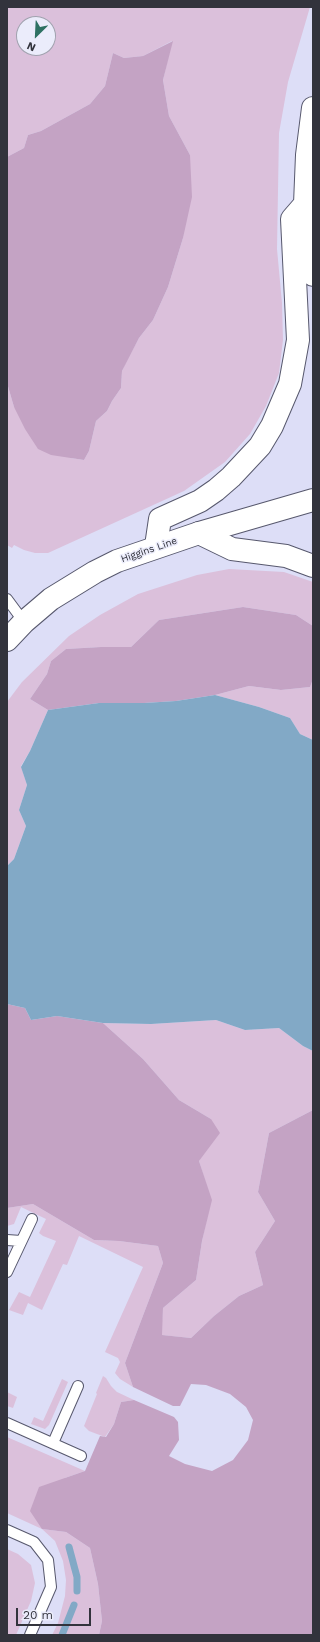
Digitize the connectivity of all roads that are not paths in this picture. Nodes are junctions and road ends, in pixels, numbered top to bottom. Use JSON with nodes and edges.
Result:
{"nodes":[{"id":1,"x":313,"y":108,"type":"edge"},
{"id":2,"x":305,"y":204,"type":"junction"},
{"id":3,"x":313,"y":275,"type":"edge"},
{"id":4,"x":313,"y":500,"type":"edge"},
{"id":5,"x":200,"y":533,"type":"junction"},
{"id":6,"x":156,"y":546,"type":"junction"},
{"id":7,"x":313,"y":566,"type":"edge"},
{"id":8,"x":7,"y":599,"type":"edge"},
{"id":9,"x":24,"y":622,"type":"junction"},
{"id":10,"x":7,"y":640,"type":"edge"},
{"id":11,"x":32,"y":1219,"type":"dead end"},
{"id":12,"x":7,"y":1240,"type":"edge"},
{"id":13,"x":21,"y":1241,"type":"junction"},
{"id":14,"x":7,"y":1272,"type":"edge"},
{"id":15,"x":78,"y":1386,"type":"dead end"},
{"id":16,"x":7,"y":1423,"type":"edge"},
{"id":17,"x":52,"y":1443,"type":"junction"},
{"id":18,"x":81,"y":1456,"type":"dead end"},
{"id":19,"x":7,"y":1530,"type":"edge"},
{"id":20,"x":30,"y":1635,"type":"edge"}],
"edges":[{"from":1,"to":2,"type":"main road"},
{"from":2,"to":3,"type":"main road"},
{"from":2,"to":6,"type":"main road"},
{"from":4,"to":5,"type":"main road","name":"Higgins Line"},
{"from":5,"to":6,"type":"main road","name":"Higgins Line"},
{"from":5,"to":7,"type":"main road"},
{"from":6,"to":9,"type":"main road","name":"Higgins Line"},
{"from":8,"to":9,"type":"lane"},
{"from":9,"to":10,"type":"main road","name":"Higgins Line"},
{"from":11,"to":13,"type":"lane"},
{"from":12,"to":13,"type":"lane"},
{"from":13,"to":14,"type":"lane"},
{"from":15,"to":17,"type":"lane"},
{"from":16,"to":17,"type":"lane"},
{"from":17,"to":18,"type":"lane"},
{"from":19,"to":20,"type":"lane"}]}
